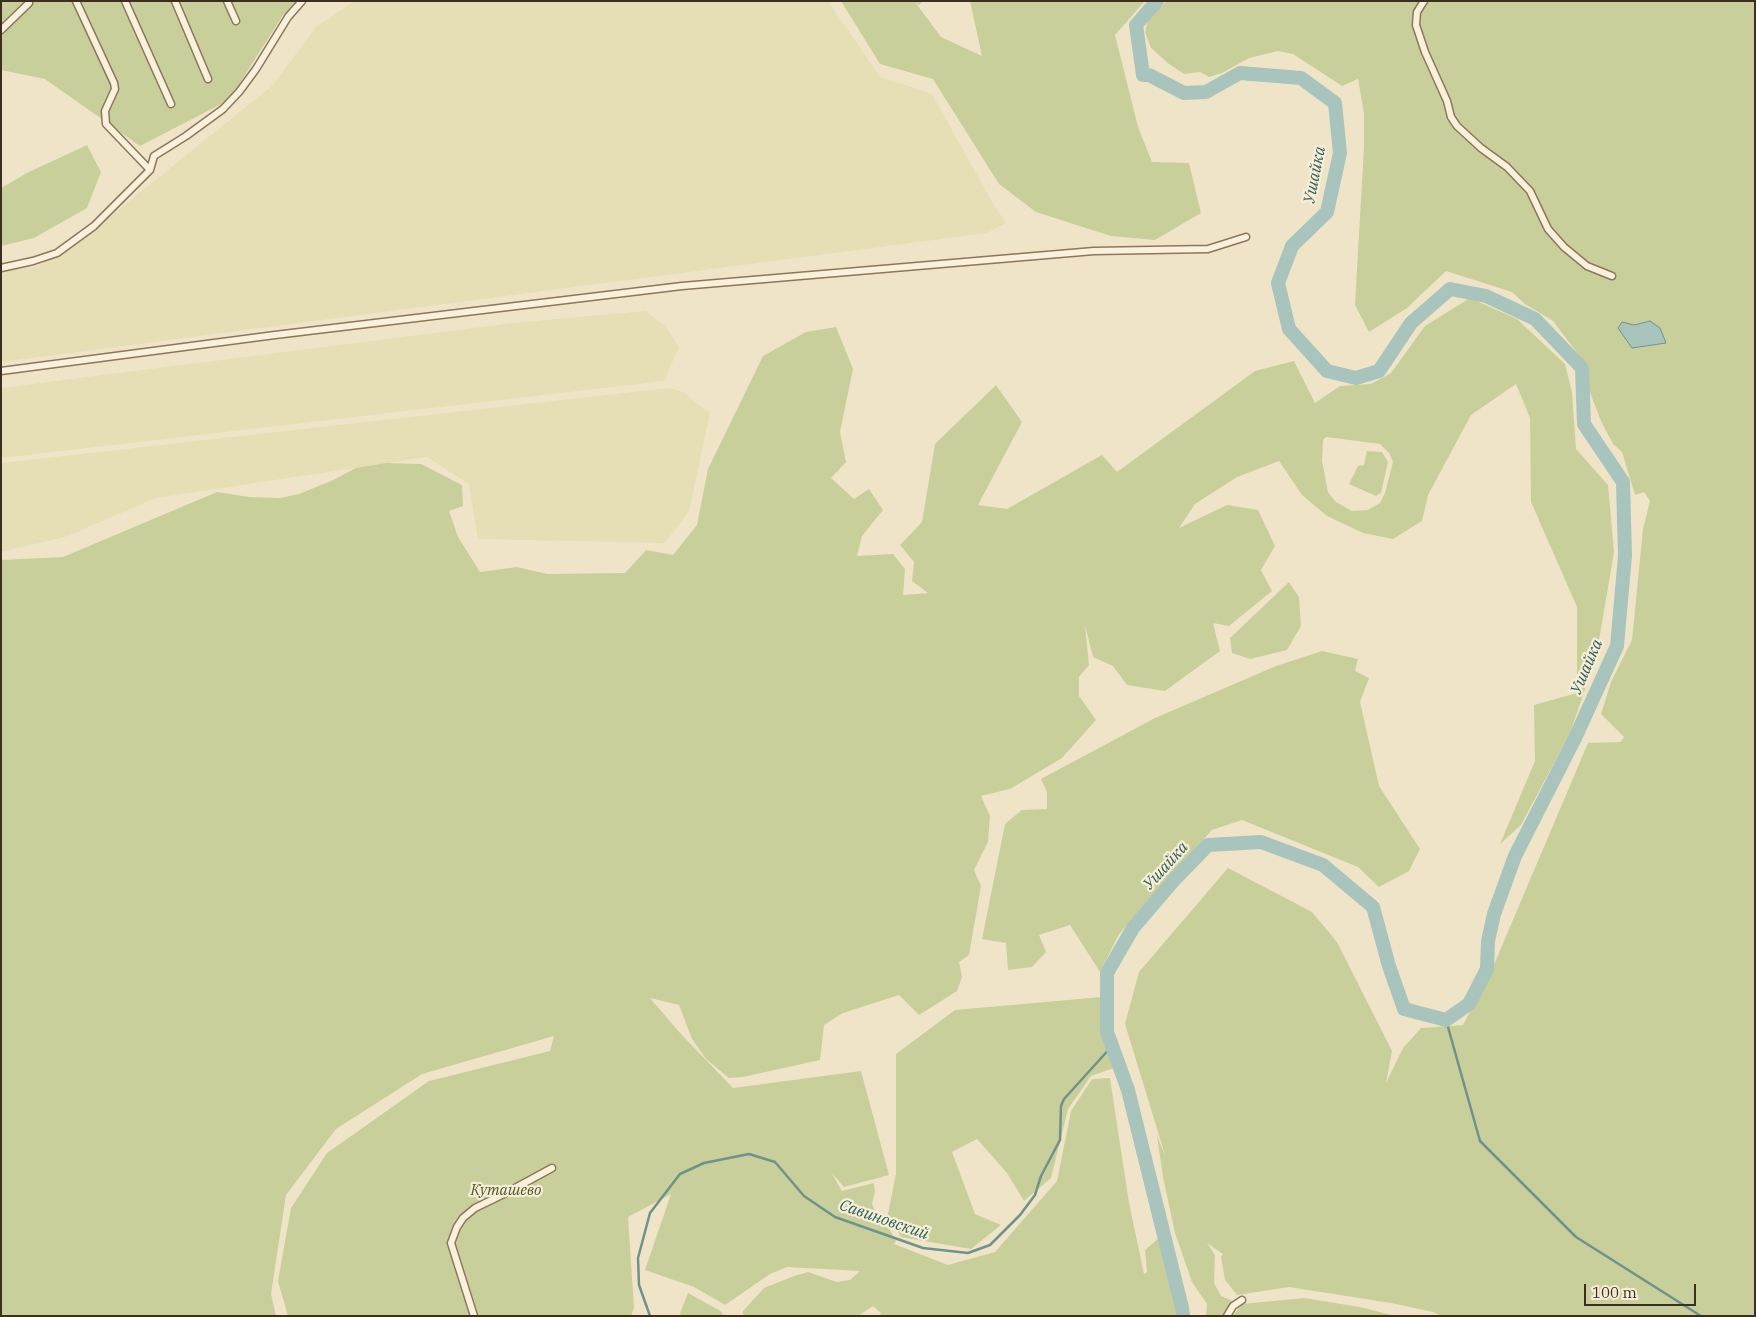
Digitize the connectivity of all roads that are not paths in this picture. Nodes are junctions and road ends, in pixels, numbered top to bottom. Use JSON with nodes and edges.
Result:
{"nodes":[{"id":1,"x":28,"y":1,"type":"edge"},
{"id":2,"x":76,"y":1,"type":"edge"},
{"id":3,"x":125,"y":1,"type":"edge"},
{"id":4,"x":175,"y":1,"type":"edge"},
{"id":5,"x":227,"y":1,"type":"edge"},
{"id":6,"x":302,"y":1,"type":"edge"},
{"id":7,"x":1424,"y":1,"type":"edge"},
{"id":8,"x":236,"y":21,"type":"dead end"},
{"id":9,"x":1,"y":30,"type":"edge"},
{"id":10,"x":208,"y":79,"type":"dead end"},
{"id":11,"x":171,"y":104,"type":"dead end"},
{"id":12,"x":150,"y":170,"type":"junction"},
{"id":13,"x":1246,"y":237,"type":"dead end"},
{"id":14,"x":1,"y":268,"type":"edge"},
{"id":15,"x":1612,"y":276,"type":"dead end"},
{"id":16,"x":1,"y":371,"type":"edge"},
{"id":17,"x":552,"y":1168,"type":"dead end"},
{"id":18,"x":1242,"y":1300,"type":"dead end"},
{"id":19,"x":474,"y":1316,"type":"edge"},
{"id":20,"x":1227,"y":1316,"type":"edge"}],
"edges":[{"from":1,"to":9,"type":"street"},
{"from":2,"to":12,"type":"street"},
{"from":3,"to":11,"type":"street"},
{"from":4,"to":10,"type":"street"},
{"from":5,"to":8,"type":"street"},
{"from":6,"to":12,"type":"street"},
{"from":7,"to":15,"type":"street"},
{"from":12,"to":14,"type":"street"},
{"from":13,"to":16,"type":"street"},
{"from":17,"to":19,"type":"street"},
{"from":18,"to":20,"type":"street"}]}
